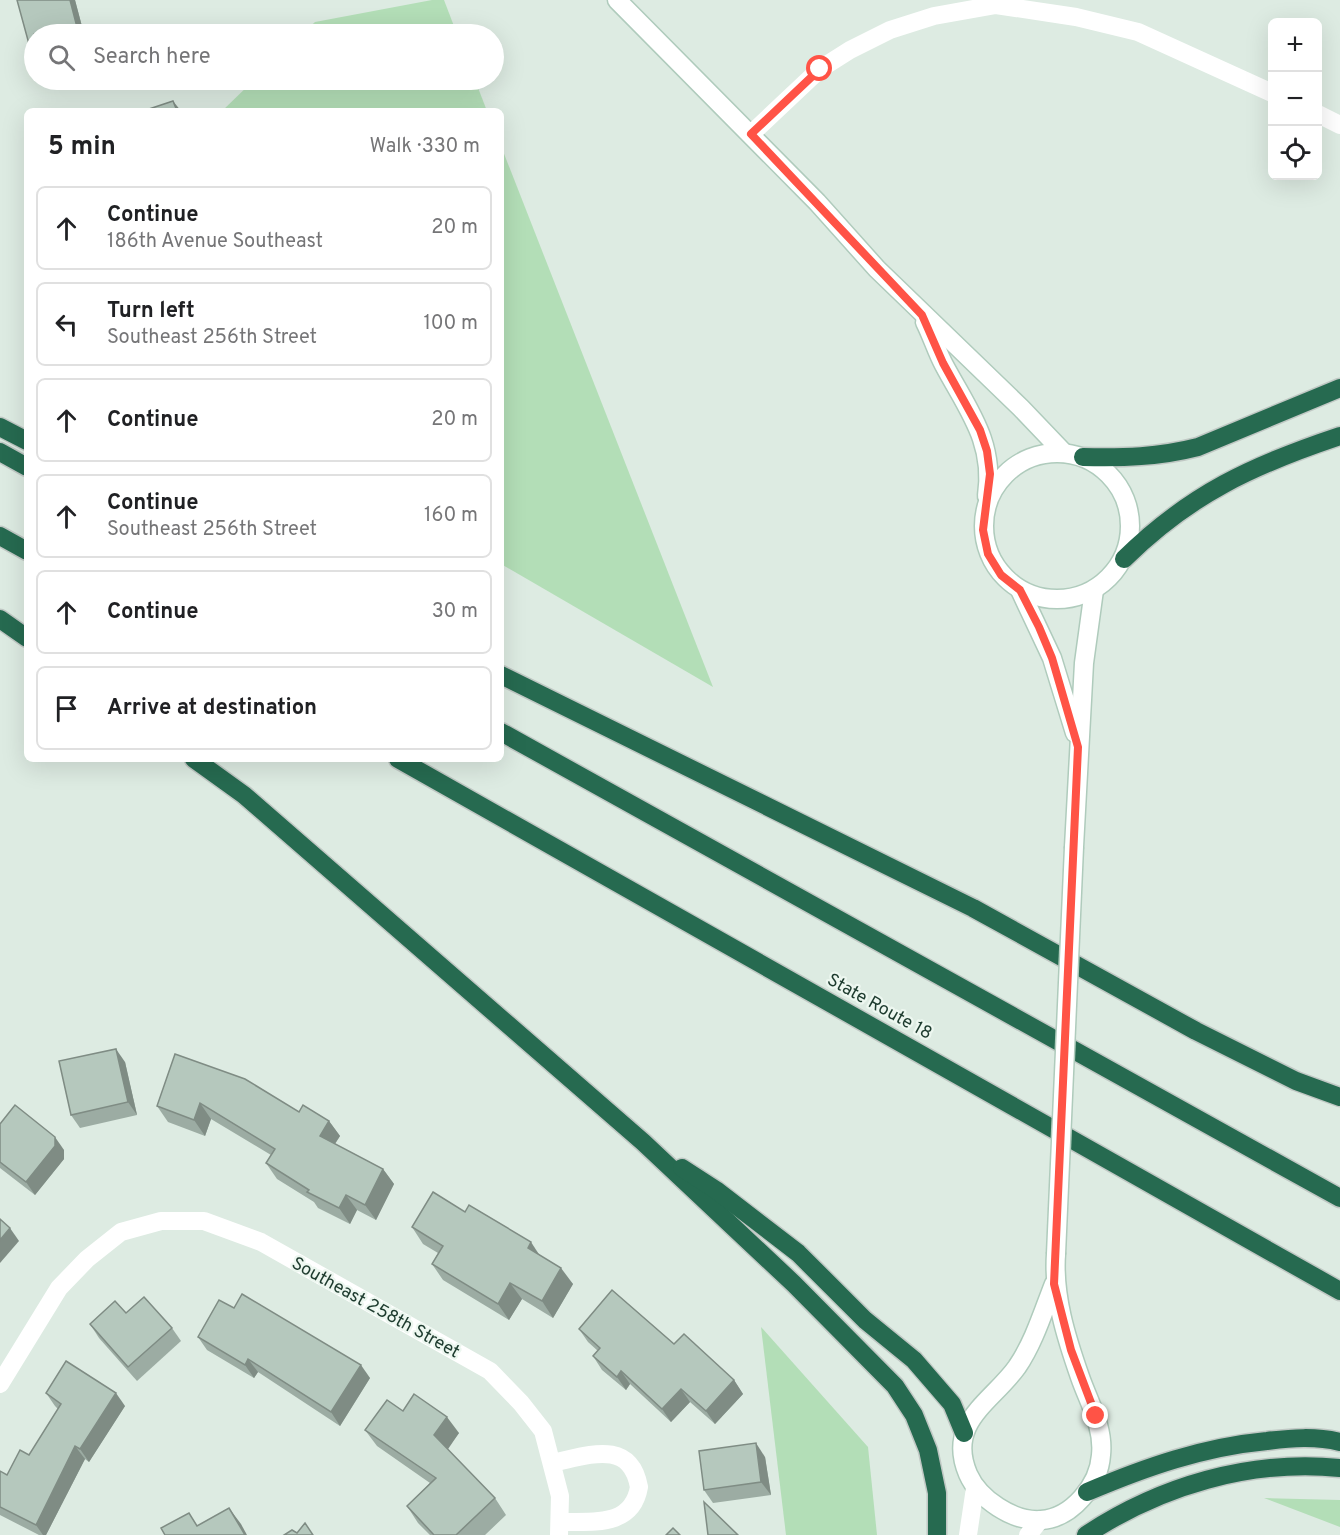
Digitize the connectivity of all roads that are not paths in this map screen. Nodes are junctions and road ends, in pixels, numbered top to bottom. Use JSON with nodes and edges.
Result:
{"nodes":[{"id":1,"x":617,"y":0,"type":"edge"},
{"id":2,"x":1268,"y":91,"type":"edge"},
{"id":3,"x":1322,"y":116,"type":"edge"},
{"id":4,"x":1340,"y":125,"type":"edge"},
{"id":5,"x":751,"y":134,"type":"junction"},
{"id":6,"x":922,"y":315,"type":"junction"},
{"id":7,"x":1340,"y":388,"type":"edge"},
{"id":8,"x":0,"y":427,"type":"edge"},
{"id":9,"x":1340,"y":436,"type":"edge"},
{"id":10,"x":24,"y":439,"type":"edge"},
{"id":11,"x":0,"y":452,"type":"edge"},
{"id":12,"x":1064,"y":453,"type":"junction"},
{"id":13,"x":1083,"y":457,"type":"junction"},
{"id":14,"x":24,"y":465,"type":"edge"},
{"id":15,"x":986,"y":506,"type":"junction"},
{"id":16,"x":0,"y":536,"type":"edge"},
{"id":17,"x":24,"y":549,"type":"edge"},
{"id":18,"x":1124,"y":559,"type":"junction"},
{"id":19,"x":1020,"y":590,"type":"junction"},
{"id":20,"x":1094,"y":590,"type":"junction"},
{"id":21,"x":0,"y":619,"type":"edge"},
{"id":22,"x":24,"y":636,"type":"edge"},
{"id":23,"x":504,"y":676,"type":"edge"},
{"id":24,"x":504,"y":734,"type":"edge"},
{"id":25,"x":1078,"y":747,"type":"junction"},
{"id":26,"x":198,"y":762,"type":"edge"},
{"id":27,"x":403,"y":762,"type":"edge"},
{"id":28,"x":1340,"y":1097,"type":"edge"},
{"id":29,"x":643,"y":1142,"type":"junction"},
{"id":30,"x":1340,"y":1198,"type":"edge"},
{"id":31,"x":1054,"y":1284,"type":"junction"},
{"id":32,"x":1340,"y":1291,"type":"edge"},
{"id":33,"x":0,"y":1384,"type":"edge"},
{"id":34,"x":964,"y":1433,"type":"junction"},
{"id":35,"x":1340,"y":1442,"type":"edge"},
{"id":36,"x":552,"y":1463,"type":"junction"},
{"id":37,"x":1340,"y":1468,"type":"edge"},
{"id":38,"x":975,"y":1488,"type":"junction"},
{"id":39,"x":1087,"y":1492,"type":"junction"},
{"id":40,"x":1040,"y":1520,"type":"junction"},
{"id":41,"x":560,"y":1529,"type":"edge"},
{"id":42,"x":937,"y":1535,"type":"edge"},
{"id":43,"x":968,"y":1535,"type":"edge"},
{"id":44,"x":1028,"y":1535,"type":"edge"},
{"id":45,"x":1086,"y":1535,"type":"edge"}],
"edges":[{"from":1,"to":5,"type":"main road"},
{"from":2,"to":5,"type":"main road"},
{"from":3,"to":4,"type":"main road"},
{"from":5,"to":6,"type":"main road"},
{"from":6,"to":12,"type":"main road"},
{"from":6,"to":15,"type":"main road"},
{"from":7,"to":13,"type":"highway"},
{"from":8,"to":10,"type":"highway"},
{"from":9,"to":18,"type":"highway"},
{"from":11,"to":14,"type":"highway"},
{"from":12,"to":13,"type":"main road"},
{"from":12,"to":15,"type":"main road"},
{"from":13,"to":18,"type":"main road"},
{"from":15,"to":19,"type":"main road"},
{"from":16,"to":17,"type":"highway"},
{"from":18,"to":20,"type":"main road"},
{"from":19,"to":20,"type":"main road"},
{"from":19,"to":25,"type":"main road"},
{"from":20,"to":25,"type":"main road"},
{"from":21,"to":22,"type":"highway"},
{"from":23,"to":28,"type":"highway"},
{"from":24,"to":30,"type":"highway"},
{"from":25,"to":31,"type":"main road","bridge":true},
{"from":26,"to":29,"type":"highway"},
{"from":27,"to":32,"type":"highway","name":"State Route 18"},
{"from":29,"to":34,"type":"highway"},
{"from":29,"to":42,"type":"highway"},
{"from":31,"to":34,"type":"main road"},
{"from":31,"to":39,"type":"main road"},
{"from":33,"to":36,"type":"main road","name":"Southeast 258th Street"},
{"from":34,"to":38,"type":"main road"},
{"from":35,"to":39,"type":"highway"},
{"from":36,"to":41,"type":"main road","name":"Southeast 258th Street"},
{"from":36,"to":41,"type":"main road"},
{"from":37,"to":45,"type":"highway"},
{"from":38,"to":40,"type":"main road"},
{"from":38,"to":43,"type":"main road"},
{"from":39,"to":40,"type":"main road"},
{"from":40,"to":44,"type":"main road"}]}
